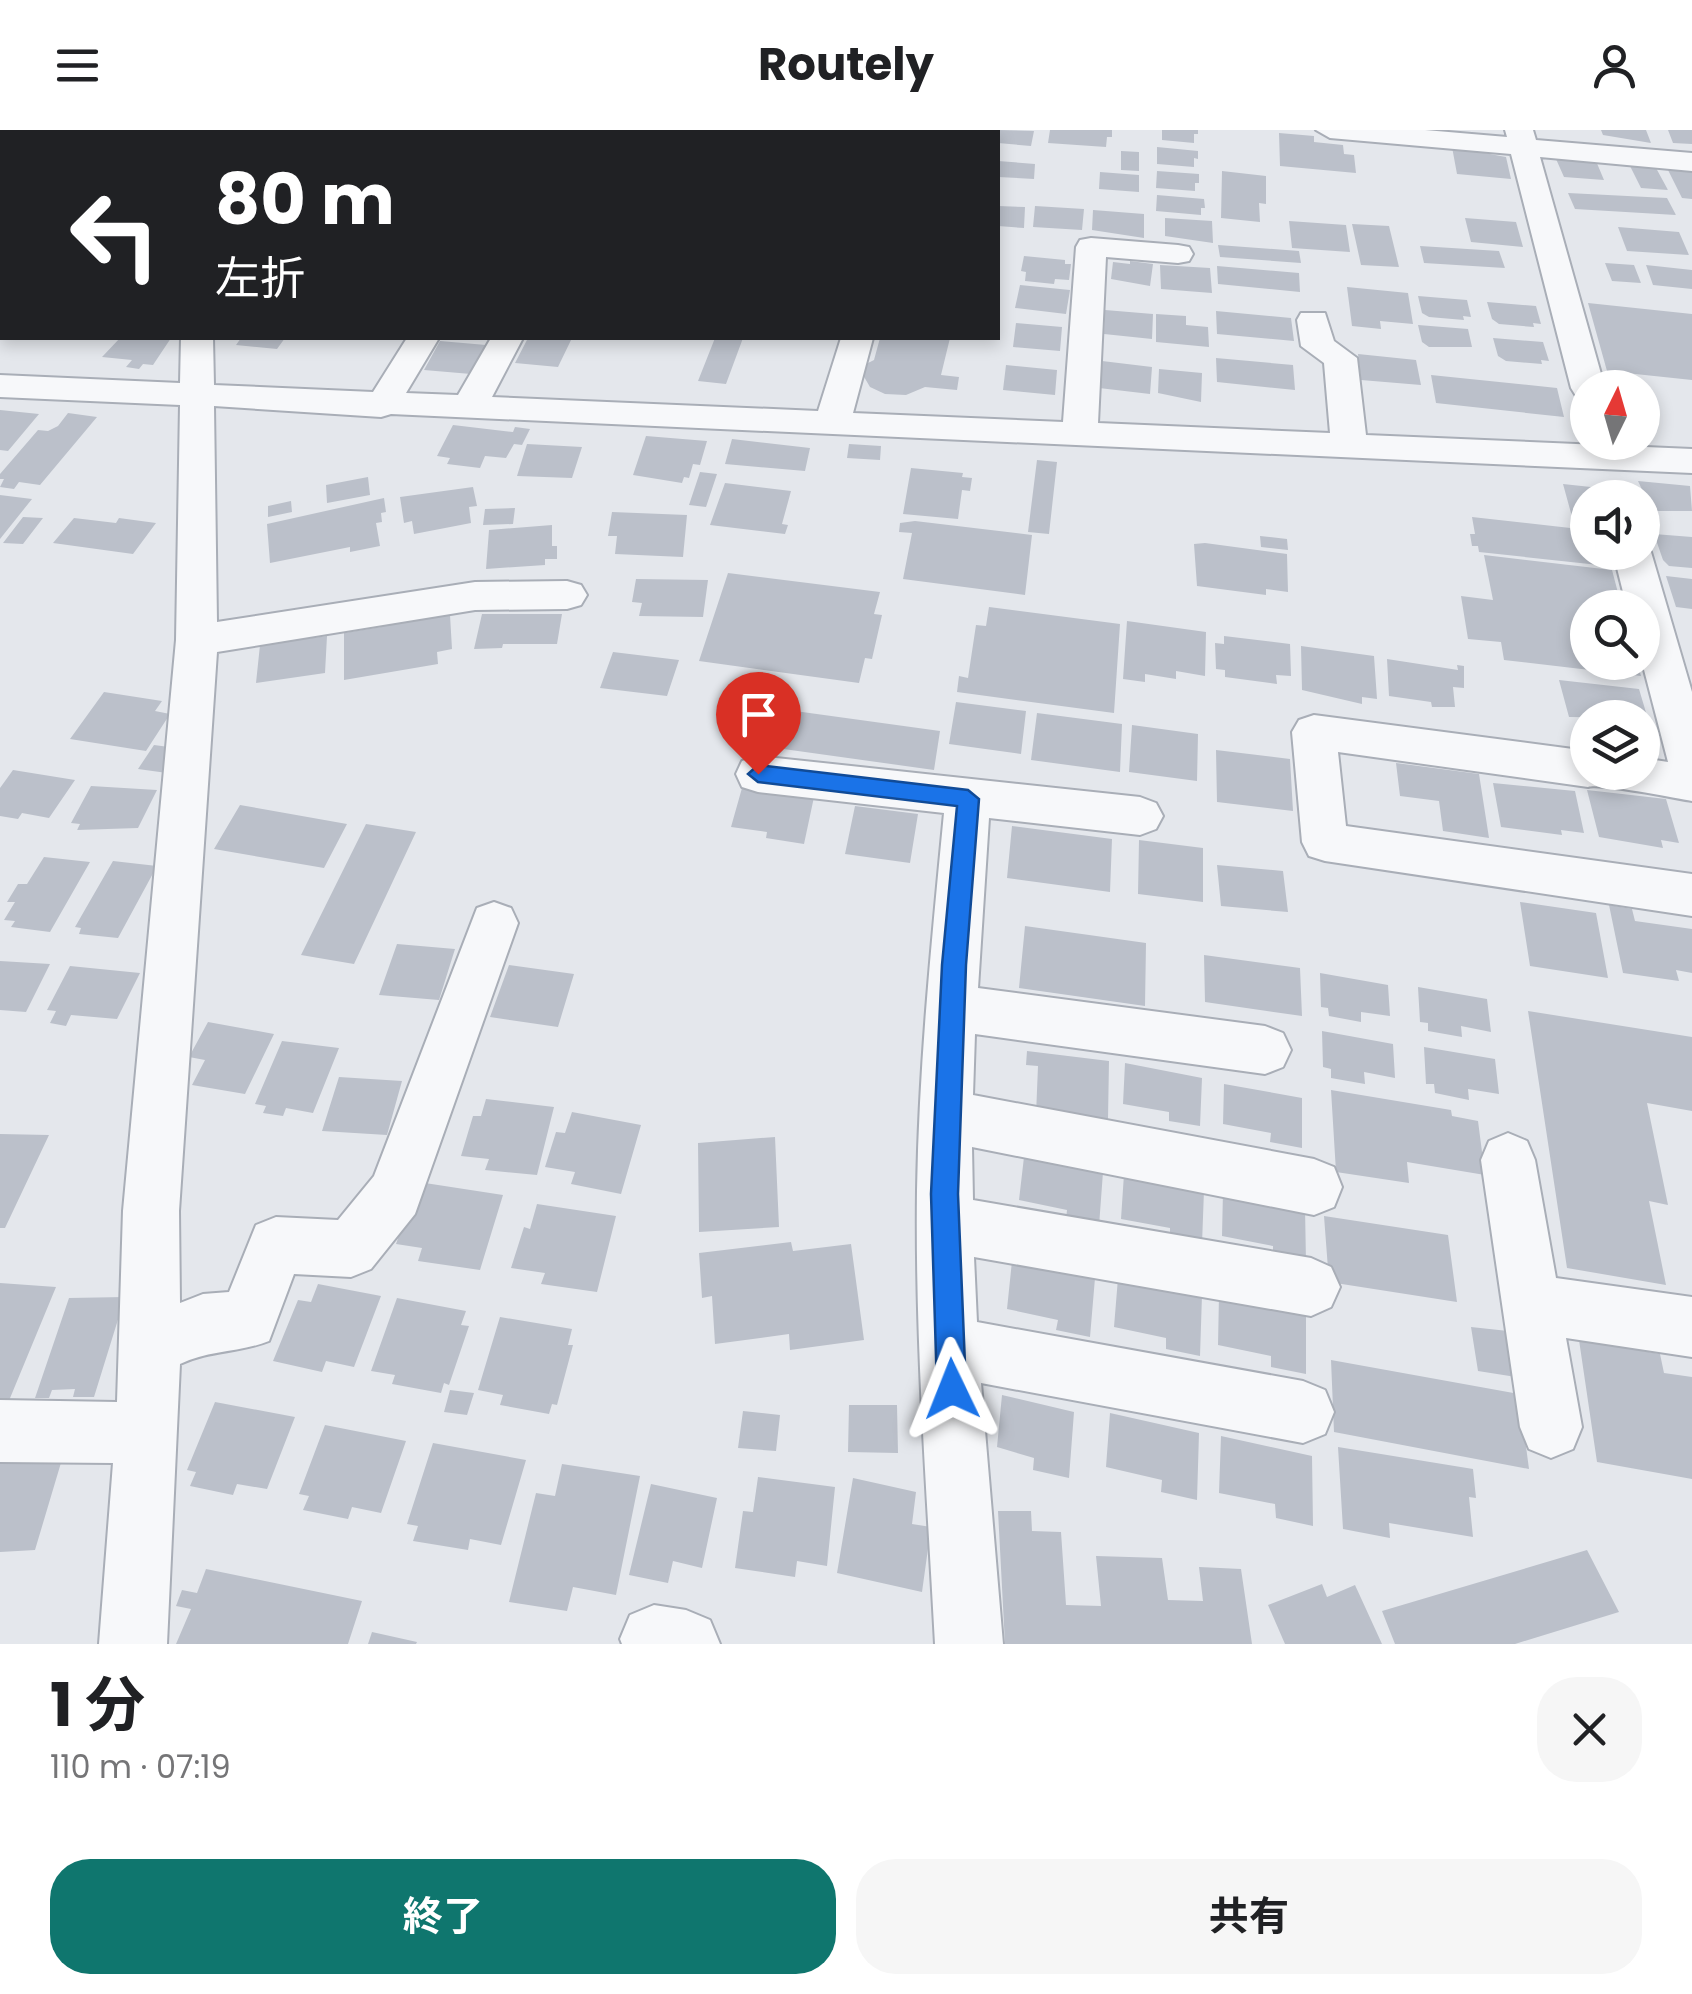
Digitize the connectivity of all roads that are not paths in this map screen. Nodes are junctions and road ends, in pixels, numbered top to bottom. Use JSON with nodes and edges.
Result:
{"nodes":[{"id":1,"x":1330,"y":130,"type":"edge"},
{"id":2,"x":1521,"y":139,"type":"edge"},
{"id":3,"x":1692,"y":162,"type":"edge"},
{"id":4,"x":1178,"y":254,"type":"dead end"},
{"id":5,"x":1314,"y":320,"type":"dead end"},
{"id":6,"x":197,"y":340,"type":"edge"},
{"id":7,"x":422,"y":340,"type":"edge"},
{"id":8,"x":506,"y":340,"type":"edge"},
{"id":9,"x":856,"y":340,"type":"edge"},
{"id":10,"x":1583,"y":370,"type":"edge"},
{"id":11,"x":0,"y":386,"type":"edge"},
{"id":12,"x":198,"y":397,"type":"junction"},
{"id":13,"x":380,"y":406,"type":"junction"},
{"id":14,"x":469,"y":407,"type":"junction"},
{"id":15,"x":832,"y":424,"type":"junction"},
{"id":16,"x":1080,"y":436,"type":"junction"},
{"id":17,"x":1349,"y":448,"type":"junction"},
{"id":18,"x":1570,"y":450,"type":"edge"},
{"id":19,"x":1660,"y":457,"type":"edge"},
{"id":20,"x":1692,"y":461,"type":"edge"},
{"id":21,"x":567,"y":595,"type":"dead end"},
{"id":22,"x":1660,"y":621,"type":"edge"},
{"id":23,"x":1692,"y":626,"type":"edge"},
{"id":24,"x":197,"y":640,"type":"junction"},
{"id":25,"x":1660,"y":653,"type":"edge"},
{"id":26,"x":1570,"y":767,"type":"edge"},
{"id":27,"x":1692,"y":769,"type":"edge"},
{"id":28,"x":758,"y":774,"type":"dead end"},
{"id":29,"x":1660,"y":779,"type":"edge"},
{"id":30,"x":1692,"y":783,"type":"edge"},
{"id":31,"x":968,"y":799,"type":"junction"},
{"id":32,"x":1140,"y":816,"type":"dead end"},
{"id":33,"x":1692,"y":896,"type":"edge"},
{"id":34,"x":494,"y":923,"type":"dead end"},
{"id":35,"x":952,"y":1008,"type":"junction"},
{"id":36,"x":1265,"y":1050,"type":"dead end"},
{"id":37,"x":948,"y":1116,"type":"junction"},
{"id":38,"x":1508,"y":1160,"type":"dead end"},
{"id":39,"x":1314,"y":1187,"type":"dead end"},
{"id":40,"x":946,"y":1224,"type":"junction"},
{"id":41,"x":1311,"y":1287,"type":"dead end"},
{"id":42,"x":1530,"y":1303,"type":"junction"},
{"id":43,"x":1692,"y":1327,"type":"edge"},
{"id":44,"x":150,"y":1346,"type":"junction"},
{"id":45,"x":950,"y":1346,"type":"junction"},
{"id":46,"x":1303,"y":1412,"type":"dead end"},
{"id":47,"x":1551,"y":1427,"type":"dead end"},
{"id":48,"x":0,"y":1432,"type":"edge"},
{"id":49,"x":143,"y":1433,"type":"junction"},
{"id":50,"x":133,"y":1644,"type":"edge"},
{"id":51,"x":970,"y":1644,"type":"edge"}],
"edges":[{"from":1,"to":2,"type":"street"},
{"from":2,"to":3,"type":"street"},
{"from":2,"to":10,"type":"street"},
{"from":4,"to":16,"type":"street"},
{"from":5,"to":17,"type":"street"},
{"from":6,"to":12,"type":"street"},
{"from":7,"to":13,"type":"street"},
{"from":8,"to":14,"type":"street"},
{"from":9,"to":15,"type":"street"},
{"from":11,"to":12,"type":"street"},
{"from":12,"to":13,"type":"street"},
{"from":12,"to":24,"type":"street"},
{"from":13,"to":14,"type":"street"},
{"from":14,"to":15,"type":"street"},
{"from":15,"to":16,"type":"street"},
{"from":16,"to":17,"type":"street"},
{"from":17,"to":18,"type":"street"},
{"from":19,"to":20,"type":"street"},
{"from":21,"to":24,"type":"street"},
{"from":22,"to":23,"type":"street"},
{"from":24,"to":44,"type":"street"},
{"from":25,"to":27,"type":"street"},
{"from":26,"to":33,"type":"street"},
{"from":28,"to":31,"type":"street"},
{"from":29,"to":30,"type":"street"},
{"from":31,"to":32,"type":"street"},
{"from":31,"to":35,"type":"street"},
{"from":34,"to":44,"type":"street"},
{"from":35,"to":36,"type":"street"},
{"from":35,"to":37,"type":"street"},
{"from":37,"to":39,"type":"street"},
{"from":37,"to":40,"type":"street"},
{"from":38,"to":42,"type":"street"},
{"from":40,"to":41,"type":"street"},
{"from":40,"to":45,"type":"street"},
{"from":42,"to":43,"type":"street"},
{"from":42,"to":47,"type":"street"},
{"from":44,"to":49,"type":"street"},
{"from":45,"to":46,"type":"street"},
{"from":45,"to":51,"type":"street"},
{"from":48,"to":49,"type":"street"},
{"from":49,"to":50,"type":"street"}]}
